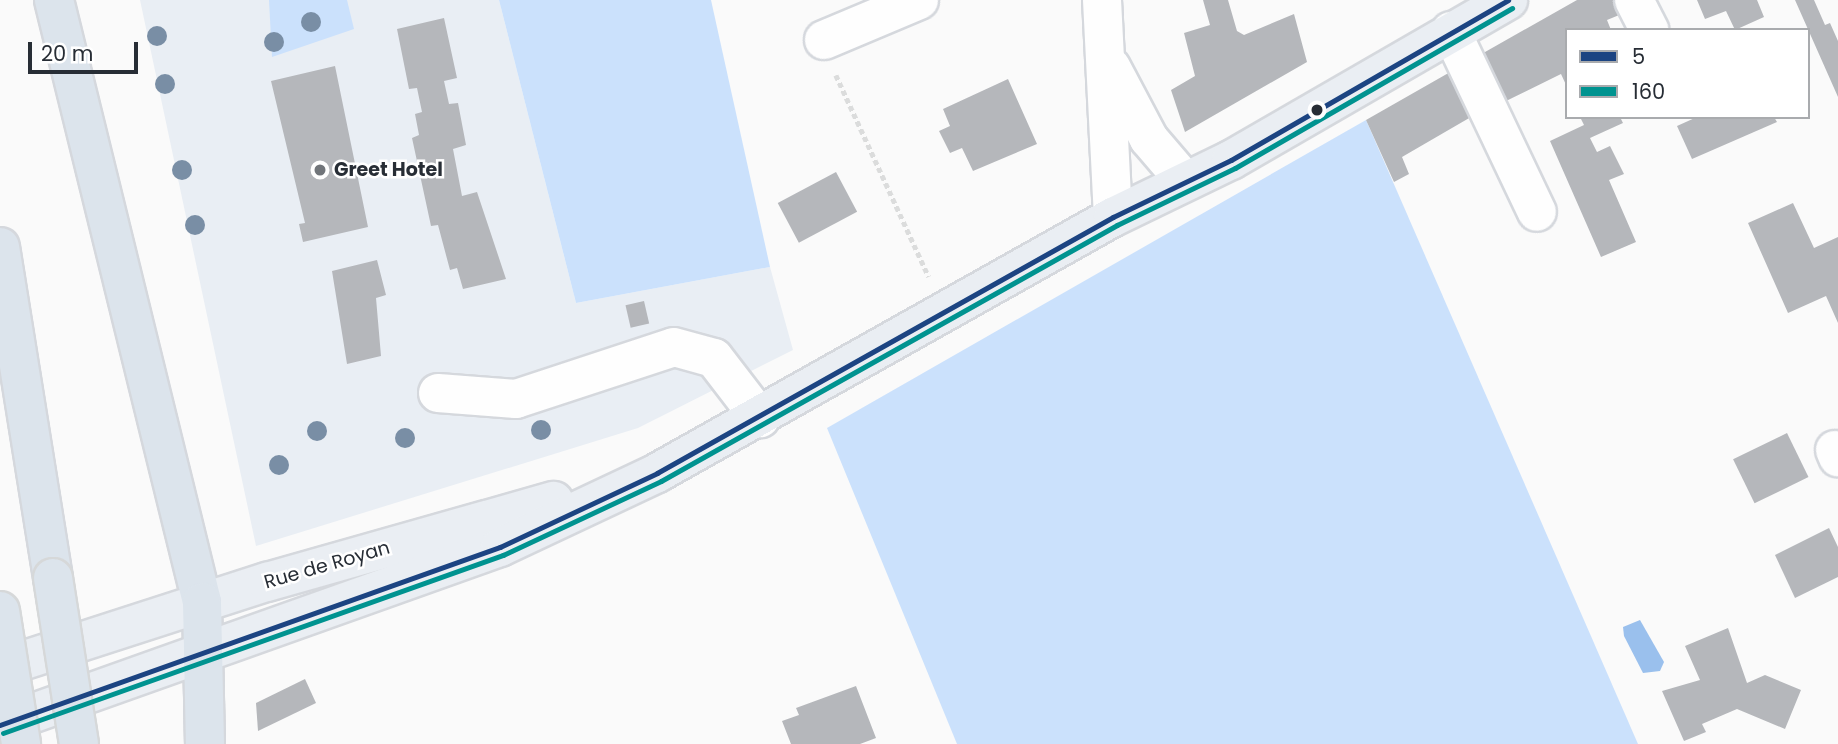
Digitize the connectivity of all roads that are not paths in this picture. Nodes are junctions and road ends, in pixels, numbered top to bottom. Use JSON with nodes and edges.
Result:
{"nodes":[{"id":1,"x":54,"y":0,"type":"edge"},
{"id":2,"x":919,"y":0,"type":"edge"},
{"id":3,"x":1102,"y":0,"type":"edge"},
{"id":4,"x":1508,"y":0,"type":"edge"},
{"id":5,"x":1634,"y":0,"type":"edge"},
{"id":6,"x":1648,"y":28,"type":"edge"},
{"id":7,"x":1451,"y":32,"type":"junction"},
{"id":8,"x":824,"y":40,"type":"road end"},
{"id":9,"x":1110,"y":65,"type":"junction"},
{"id":10,"x":1185,"y":181,"type":"junction"},
{"id":11,"x":1537,"y":212,"type":"dead end"},
{"id":12,"x":1113,"y":217,"type":"junction"},
{"id":13,"x":0,"y":247,"type":"edge"},
{"id":14,"x":438,"y":393,"type":"dead end"},
{"id":15,"x":760,"y":418,"type":"junction"},
{"id":16,"x":657,"y":472,"type":"junction"},
{"id":17,"x":202,"y":602,"type":"junction"},
{"id":18,"x":0,"y":611,"type":"edge"},
{"id":19,"x":203,"y":653,"type":"junction"},
{"id":20,"x":0,"y":668,"type":"edge"},
{"id":21,"x":0,"y":725,"type":"edge"},
{"id":22,"x":21,"y":744,"type":"edge"},
{"id":23,"x":79,"y":744,"type":"edge"},
{"id":24,"x":205,"y":744,"type":"edge"}],
"edges":[{"from":1,"to":17,"type":"highway"},
{"from":2,"to":8,"type":"street"},
{"from":3,"to":9,"type":"street"},
{"from":4,"to":7,"type":"main road","name":"Rue de Royan"},
{"from":5,"to":6,"type":"street"},
{"from":7,"to":10,"type":"main road","name":"Rue de Royan"},
{"from":7,"to":11,"type":"street"},
{"from":9,"to":10,"type":"street"},
{"from":9,"to":12,"type":"street"},
{"from":10,"to":12,"type":"main road","name":"Rue de Royan"},
{"from":12,"to":15,"type":"main road","name":"Rue de Royan"},
{"from":13,"to":23,"type":"highway","bridge":true},
{"from":14,"to":15,"type":"street"},
{"from":15,"to":16,"type":"main road","name":"Rue de Royan"},
{"from":16,"to":17,"type":"main road","name":"Rue de Royan"},
{"from":16,"to":19,"type":"main road","name":"Rue de Royan"},
{"from":17,"to":19,"type":"highway"},
{"from":17,"to":20,"type":"main road","name":"Rue de Royan"},
{"from":18,"to":22,"type":"highway","bridge":true},
{"from":19,"to":21,"type":"main road","name":"Rue de Royan"},
{"from":19,"to":24,"type":"highway"}]}
